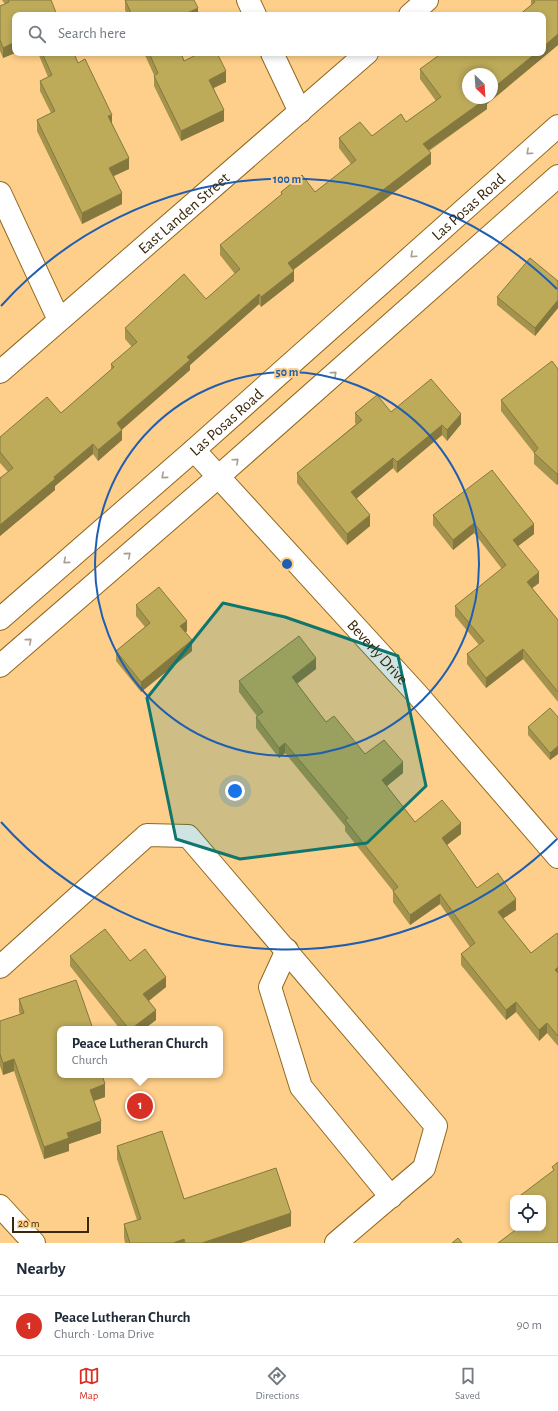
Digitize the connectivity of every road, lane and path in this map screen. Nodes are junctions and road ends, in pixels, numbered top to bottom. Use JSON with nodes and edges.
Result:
{"nodes":[{"id":1,"x":248,"y":0,"type":"edge"},
{"id":2,"x":427,"y":0,"type":"edge"},
{"id":3,"x":254,"y":12,"type":"edge"},
{"id":4,"x":413,"y":12,"type":"edge"},
{"id":5,"x":273,"y":56,"type":"edge"},
{"id":6,"x":364,"y":56,"type":"edge"},
{"id":7,"x":300,"y":112,"type":"junction"},
{"id":8,"x":558,"y":126,"type":"edge"},
{"id":9,"x":558,"y":176,"type":"edge"},
{"id":10,"x":0,"y":193,"type":"edge"},
{"id":11,"x":59,"y":320,"type":"junction"},
{"id":12,"x":0,"y":372,"type":"edge"},
{"id":13,"x":194,"y":450,"type":"junction"},
{"id":14,"x":218,"y":477,"type":"junction"},
{"id":15,"x":0,"y":619,"type":"edge"},
{"id":16,"x":0,"y":666,"type":"edge"},
{"id":17,"x":558,"y":857,"type":"edge"},
{"id":18,"x":287,"y":950,"type":"junction"},
{"id":19,"x":0,"y":967,"type":"edge"},
{"id":20,"x":391,"y":1197,"type":"junction"},
{"id":21,"x":0,"y":1206,"type":"edge"},
{"id":22,"x":34,"y":1243,"type":"edge"},
{"id":23,"x":336,"y":1243,"type":"edge"}],
"edges":[{"from":1,"to":3,"type":"main road"},
{"from":2,"to":4,"type":"main road"},
{"from":5,"to":7,"type":"main road"},
{"from":6,"to":7,"type":"main road","name":"East Landen Street"},
{"from":7,"to":11,"type":"main road","name":"East Landen Street"},
{"from":8,"to":13,"type":"main road","name":"Las Posas Road","one_way":true},
{"from":14,"to":9,"type":"main road","one_way":true},
{"from":10,"to":11,"type":"main road"},
{"from":11,"to":12,"type":"main road","name":"East Landen Street"},
{"from":13,"to":14,"type":"main road","name":"Beverly Drive"},
{"from":13,"to":15,"type":"main road","name":"Las Posas Road","one_way":true},
{"from":16,"to":14,"type":"main road","one_way":true},
{"from":14,"to":17,"type":"main road","name":"Beverly Drive"},
{"from":18,"to":19,"type":"main road"},
{"from":18,"to":20,"type":"main road"},
{"from":18,"to":20,"type":"main road"},
{"from":20,"to":23,"type":"main road"},
{"from":21,"to":22,"type":"main road"}]}
